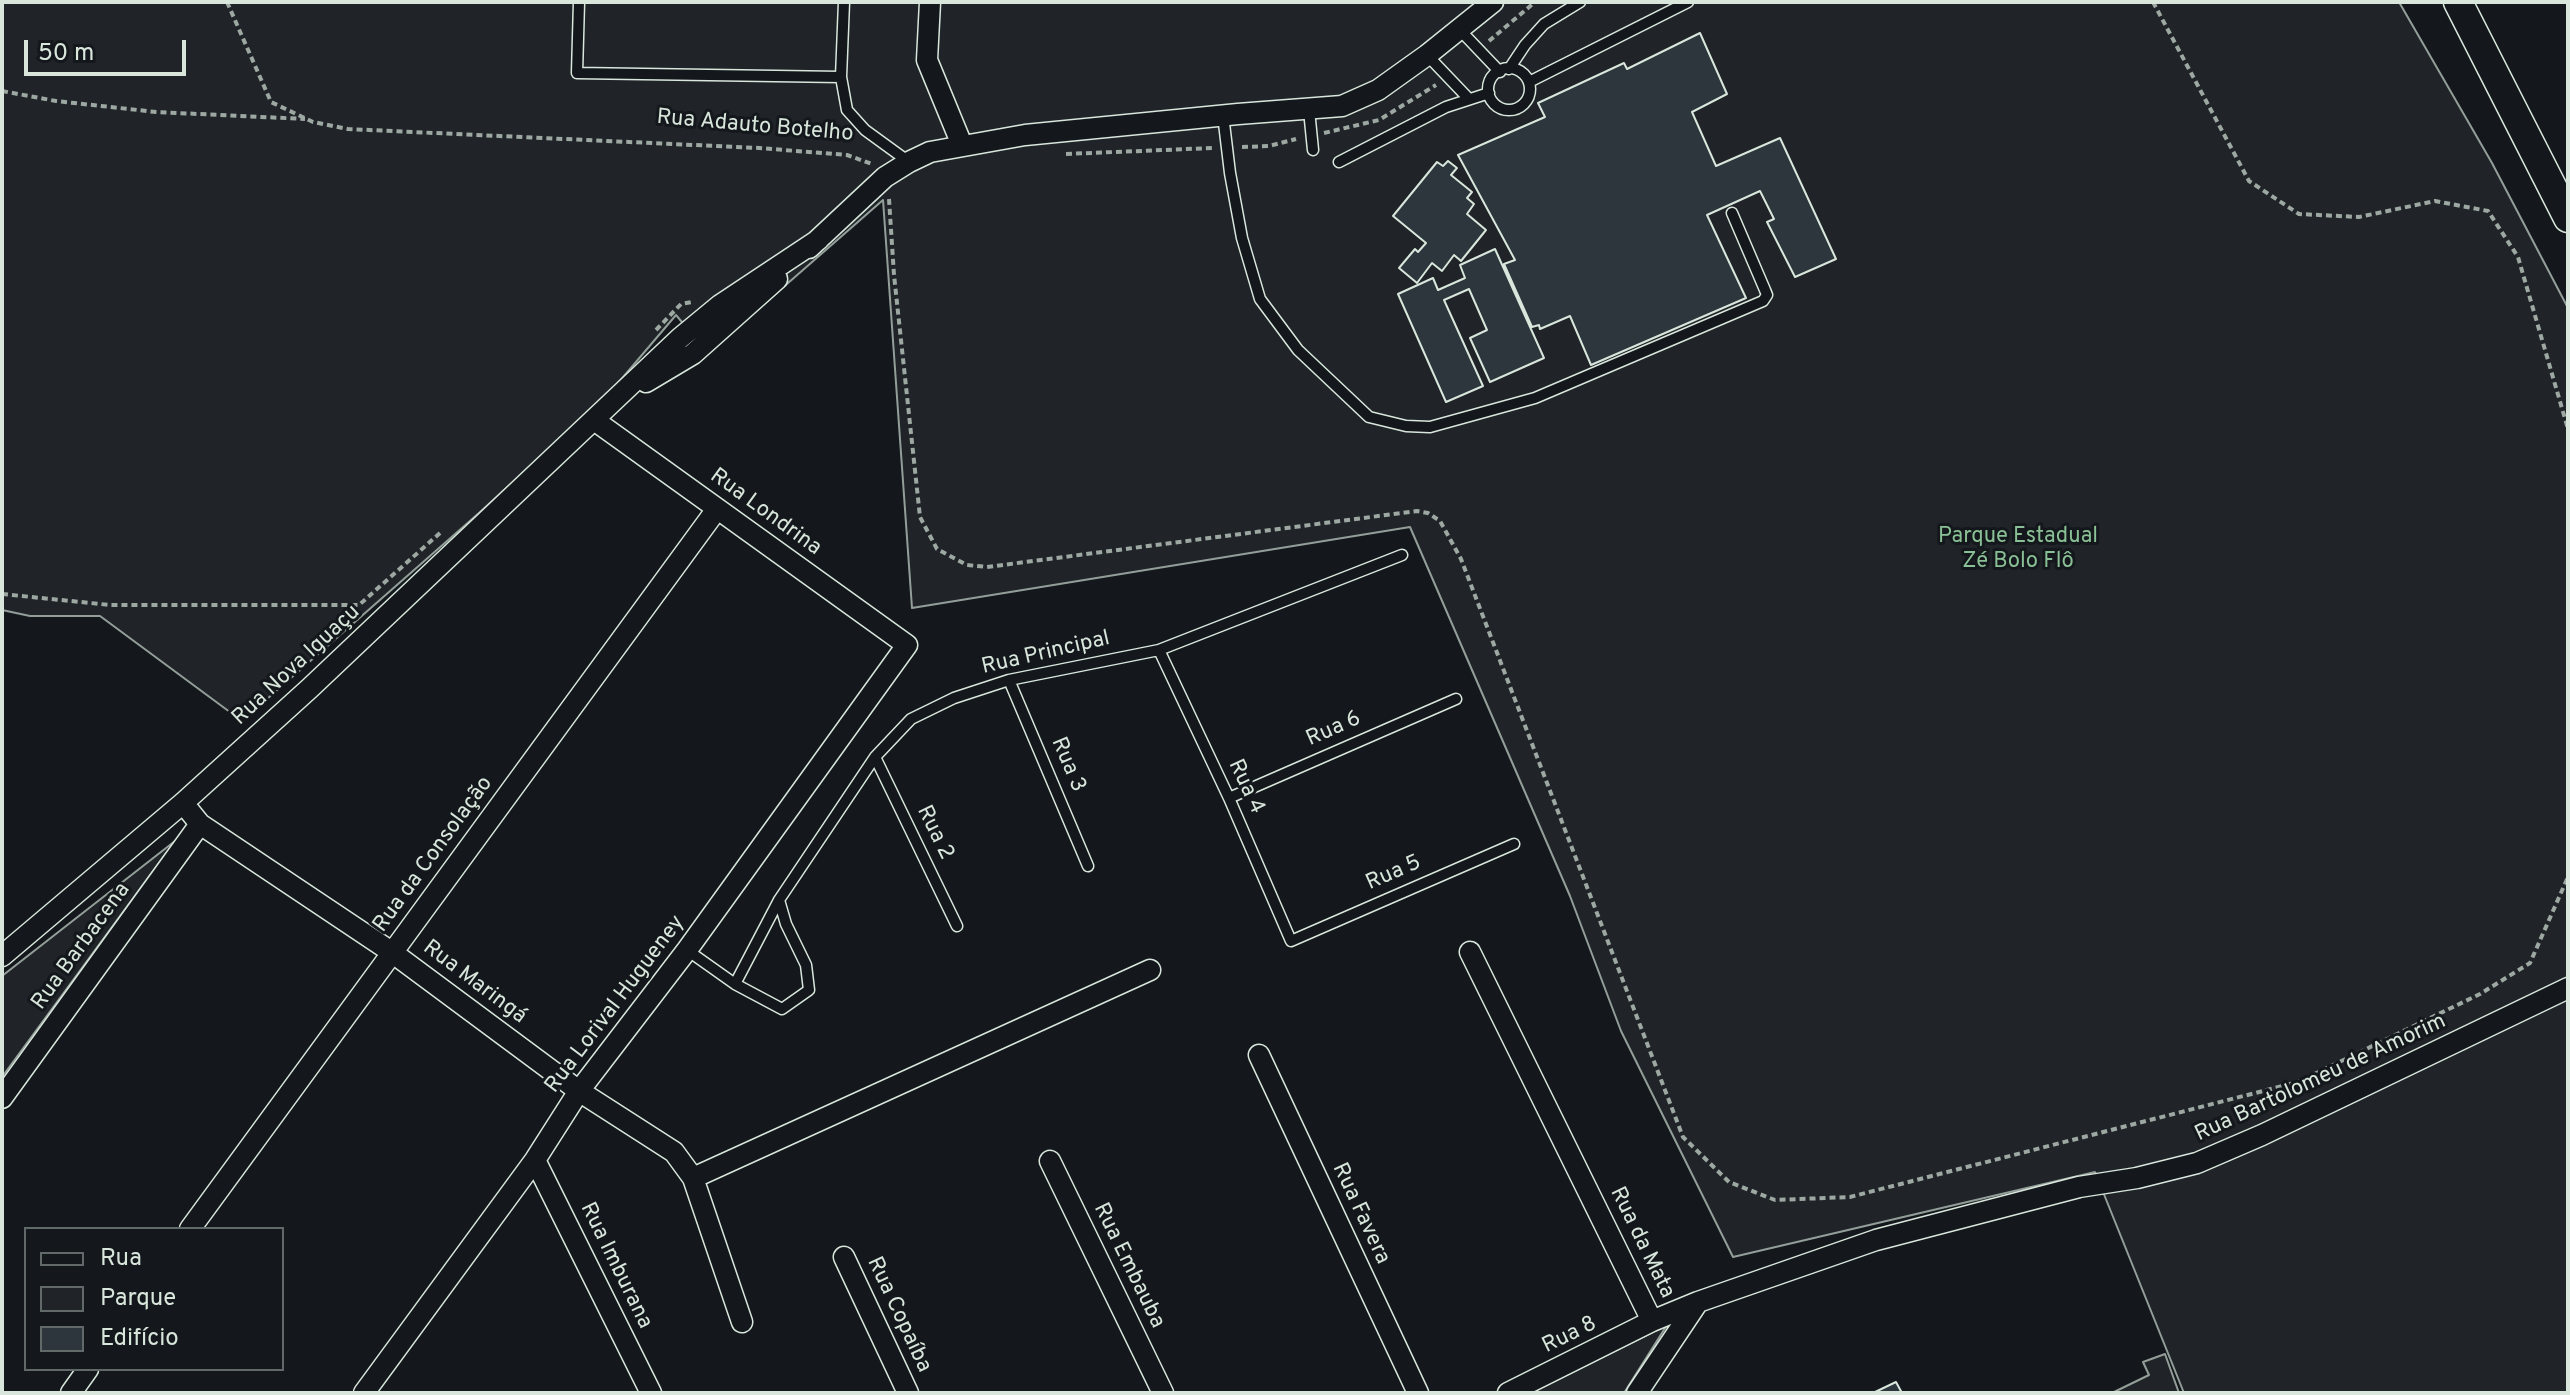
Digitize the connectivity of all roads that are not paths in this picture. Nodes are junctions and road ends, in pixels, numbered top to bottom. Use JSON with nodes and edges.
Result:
{"nodes":[{"id":1,"x":579,"y":2,"type":"edge"},
{"id":2,"x":844,"y":2,"type":"edge"},
{"id":3,"x":930,"y":2,"type":"edge"},
{"id":4,"x":1493,"y":2,"type":"edge"},
{"id":5,"x":1580,"y":2,"type":"edge"},
{"id":6,"x":1688,"y":2,"type":"edge"},
{"id":7,"x":2458,"y":2,"type":"edge"},
{"id":8,"x":1459,"y":29,"type":"junction"},
{"id":9,"x":1427,"y":55,"type":"junction"},
{"id":10,"x":1504,"y":70,"type":"junction"},
{"id":11,"x":841,"y":77,"type":"junction"},
{"id":12,"x":1529,"y":82,"type":"junction"},
{"id":13,"x":1489,"y":93,"type":"junction"},
{"id":14,"x":1469,"y":99,"type":"junction"},
{"id":15,"x":1309,"y":110,"type":"junction"},
{"id":16,"x":1223,"y":115,"type":"junction"},
{"id":17,"x":962,"y":145,"type":"junction"},
{"id":18,"x":1313,"y":150,"type":"dead end"},
{"id":19,"x":909,"y":162,"type":"junction"},
{"id":20,"x":1339,"y":162,"type":"dead end"},
{"id":21,"x":2564,"y":199,"type":"edge"},
{"id":22,"x":1732,"y":213,"type":"dead end"},
{"id":23,"x":594,"y":420,"type":"junction"},
{"id":24,"x":717,"y":509,"type":"junction"},
{"id":25,"x":1402,"y":555,"type":"dead end"},
{"id":26,"x":907,"y":645,"type":"joint"},
{"id":27,"x":1159,"y":650,"type":"junction"},
{"id":28,"x":1009,"y":680,"type":"junction"},
{"id":29,"x":1456,"y":699,"type":"dead end"},
{"id":30,"x":875,"y":757,"type":"junction"},
{"id":31,"x":1229,"y":798,"type":"junction"},
{"id":32,"x":183,"y":803,"type":"junction"},
{"id":33,"x":200,"y":824,"type":"junction"},
{"id":34,"x":1514,"y":844,"type":"dead end"},
{"id":35,"x":1088,"y":866,"type":"dead end"},
{"id":36,"x":779,"y":900,"type":"junction"},
{"id":37,"x":957,"y":926,"type":"dead end"},
{"id":38,"x":1291,"y":941,"type":"joint"},
{"id":39,"x":687,"y":950,"type":"junction"},
{"id":40,"x":1470,"y":952,"type":"dead end"},
{"id":41,"x":393,"y":953,"type":"junction"},
{"id":42,"x":2,"y":956,"type":"edge"},
{"id":43,"x":1150,"y":970,"type":"dead end"},
{"id":44,"x":735,"y":984,"type":"junction"},
{"id":45,"x":2568,"y":988,"type":"edge"},
{"id":46,"x":1259,"y":1055,"type":"dead end"},
{"id":47,"x":579,"y":1091,"type":"junction"},
{"id":48,"x":2,"y":1098,"type":"edge"},
{"id":49,"x":535,"y":1160,"type":"junction"},
{"id":50,"x":1050,"y":1161,"type":"dead end"},
{"id":51,"x":693,"y":1178,"type":"junction"},
{"id":52,"x":1945,"y":1221,"type":"joint"},
{"id":53,"x":191,"y":1227,"type":"edge"},
{"id":54,"x":844,"y":1257,"type":"dead end"},
{"id":55,"x":1698,"y":1302,"type":"junction"},
{"id":56,"x":1652,"y":1321,"type":"junction"},
{"id":57,"x":742,"y":1322,"type":"dead end"},
{"id":58,"x":87,"y":1371,"type":"edge"},
{"id":59,"x":71,"y":1393,"type":"edge"},
{"id":60,"x":364,"y":1393,"type":"edge"},
{"id":61,"x":651,"y":1393,"type":"edge"},
{"id":62,"x":908,"y":1393,"type":"edge"},
{"id":63,"x":1163,"y":1393,"type":"edge"},
{"id":64,"x":1418,"y":1393,"type":"edge"},
{"id":65,"x":1508,"y":1393,"type":"edge"},
{"id":66,"x":1637,"y":1393,"type":"edge"}],
"edges":[{"from":1,"to":11,"type":"lane"},
{"from":2,"to":11,"type":"lane"},
{"from":3,"to":17,"type":"street"},
{"from":4,"to":8,"type":"street"},
{"from":5,"to":10,"type":"lane"},
{"from":6,"to":12,"type":"lane"},
{"from":7,"to":21,"type":"street"},
{"from":8,"to":9,"type":"street"},
{"from":8,"to":10,"type":"lane"},
{"from":9,"to":14,"type":"lane"},
{"from":9,"to":15,"type":"street"},
{"from":10,"to":12,"type":"lane"},
{"from":10,"to":13,"type":"lane"},
{"from":11,"to":19,"type":"lane"},
{"from":12,"to":13,"type":"lane"},
{"from":13,"to":14,"type":"lane"},
{"from":14,"to":20,"type":"lane"},
{"from":15,"to":16,"type":"street"},
{"from":15,"to":18,"type":"lane"},
{"from":16,"to":17,"type":"street"},
{"from":16,"to":22,"type":"lane"},
{"from":17,"to":19,"type":"street"},
{"from":19,"to":23,"type":"street","name":"Rua Nova Iguaçu"},
{"from":23,"to":24,"type":"street","name":"Rua Londrina"},
{"from":23,"to":32,"type":"street","name":"Rua Nova Iguaçu"},
{"from":24,"to":26,"type":"street","name":"Rua Londrina"},
{"from":24,"to":41,"type":"street","name":"Rua da Consolação"},
{"from":25,"to":27,"type":"lane","name":"Rua Principal"},
{"from":26,"to":39,"type":"street","name":"Rua Lorival Hugueney"},
{"from":27,"to":28,"type":"lane","name":"Rua Principal"},
{"from":27,"to":31,"type":"lane","name":"Rua 4"},
{"from":28,"to":30,"type":"lane","name":"Rua Principal"},
{"from":28,"to":35,"type":"lane","name":"Rua 3"},
{"from":29,"to":31,"type":"lane","name":"Rua 6"},
{"from":30,"to":36,"type":"lane","name":"Rua Principal"},
{"from":30,"to":37,"type":"lane","name":"Rua 2"},
{"from":31,"to":38,"type":"lane","name":"Rua 4"},
{"from":32,"to":33,"type":"street","name":"Rua Maringá"},
{"from":32,"to":42,"type":"street","name":"Rua Nova Iguaçu"},
{"from":33,"to":41,"type":"street","name":"Rua Maringá"},
{"from":33,"to":48,"type":"street","name":"Rua Barbacena"},
{"from":34,"to":38,"type":"lane","name":"Rua 5"},
{"from":36,"to":44,"type":"lane","name":"Rua Principal"},
{"from":36,"to":44,"type":"lane"},
{"from":39,"to":44,"type":"lane"},
{"from":39,"to":47,"type":"street","name":"Rua Lorival Hugueney"},
{"from":40,"to":56,"type":"street","name":"Rua da Mata"},
{"from":41,"to":47,"type":"street","name":"Rua Maringá"},
{"from":41,"to":53,"type":"street","name":"Rua da Consolação"},
{"from":43,"to":51,"type":"street"},
{"from":45,"to":52,"type":"street","name":"Rua Bartolomeu de Amorim"},
{"from":46,"to":64,"type":"street","name":"Rua Favera"},
{"from":47,"to":49,"type":"street","name":"Rua Lorival Hugueney"},
{"from":47,"to":51,"type":"street","name":"Rua Maringá"},
{"from":49,"to":60,"type":"street","name":"Rua Lorival Hugueney"},
{"from":49,"to":61,"type":"street","name":"Rua Imburana"},
{"from":50,"to":63,"type":"street","name":"Rua Embauba"},
{"from":51,"to":57,"type":"street"},
{"from":52,"to":55,"type":"street","name":"Rua da Mata"},
{"from":54,"to":62,"type":"street","name":"Rua Copaíba"},
{"from":55,"to":56,"type":"street","name":"Rua da Mata"},
{"from":55,"to":66,"type":"street"},
{"from":56,"to":65,"type":"street","name":"Rua 8"},
{"from":58,"to":59,"type":"street"}]}
